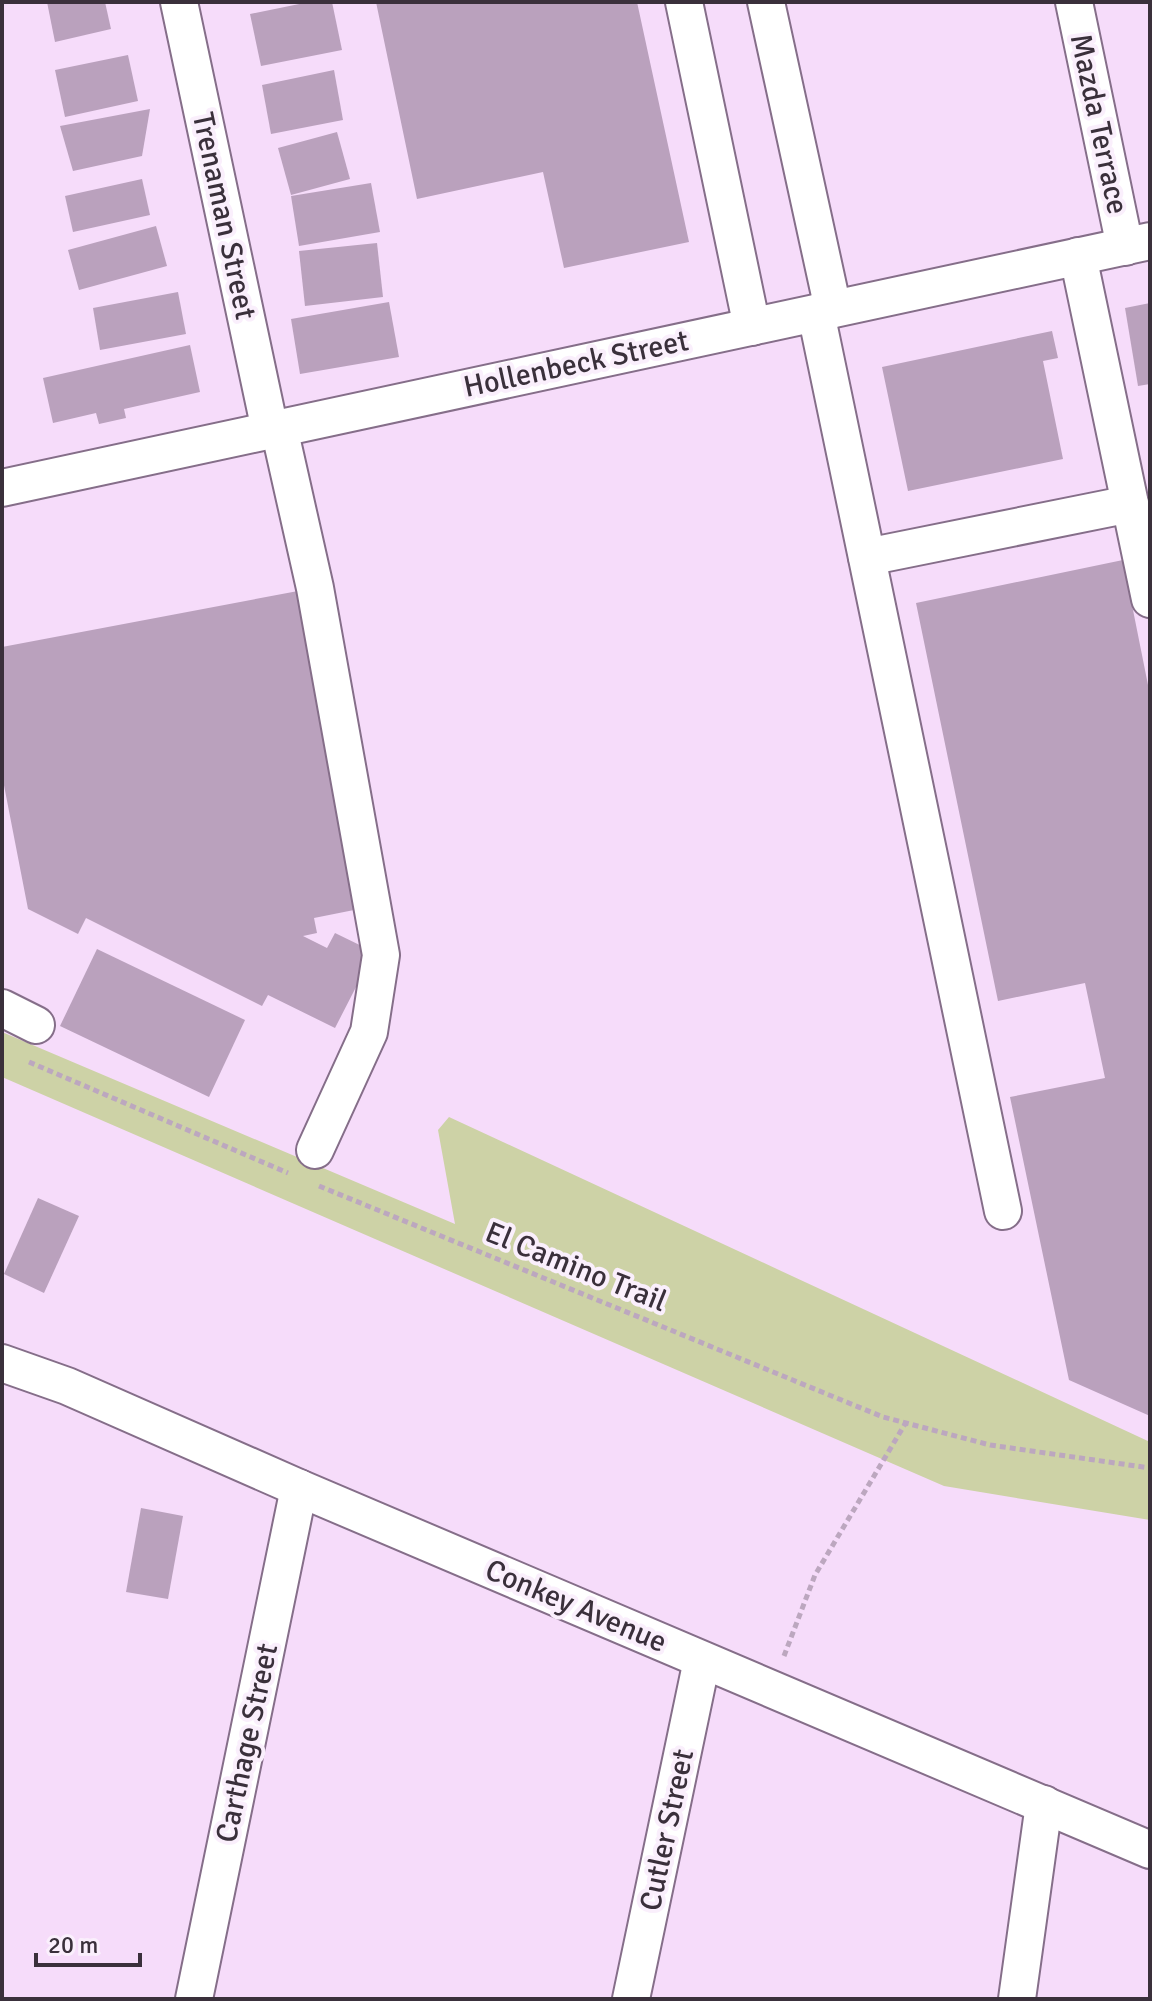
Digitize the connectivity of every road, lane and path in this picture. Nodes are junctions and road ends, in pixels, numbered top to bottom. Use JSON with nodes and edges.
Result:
{"nodes":[{"id":1,"x":179,"y":2,"type":"edge"},
{"id":2,"x":684,"y":2,"type":"edge"},
{"id":3,"x":766,"y":2,"type":"edge"},
{"id":4,"x":1074,"y":2,"type":"edge"},
{"id":5,"x":1137,"y":244,"type":"edge"},
{"id":6,"x":1078,"y":256,"type":"junction"},
{"id":7,"x":824,"y":311,"type":"junction"},
{"id":8,"x":752,"y":327,"type":"junction"},
{"id":9,"x":274,"y":429,"type":"junction"},
{"id":10,"x":2,"y":488,"type":"edge"},
{"id":11,"x":1130,"y":504,"type":"junction"},
{"id":12,"x":867,"y":557,"type":"junction"},
{"id":13,"x":1150,"y":599,"type":"edge"},
{"id":14,"x":2,"y":1008,"type":"edge"},
{"id":15,"x":36,"y":1025,"type":"dead end"},
{"id":16,"x":22,"y":1059,"type":"dead end"},
{"id":17,"x":306,"y":1170,"type":"junction"},
{"id":18,"x":1003,"y":1211,"type":"dead end"},
{"id":19,"x":2,"y":1363,"type":"edge"},
{"id":20,"x":905,"y":1424,"type":"junction"},
{"id":21,"x":1150,"y":1468,"type":"edge"},
{"id":22,"x":299,"y":1488,"type":"junction"},
{"id":23,"x":702,"y":1660,"type":"junction"},
{"id":24,"x":773,"y":1691,"type":"junction"},
{"id":25,"x":1044,"y":1804,"type":"junction"},
{"id":26,"x":1150,"y":1850,"type":"edge"},
{"id":27,"x":194,"y":1999,"type":"edge"},
{"id":28,"x":631,"y":1999,"type":"edge"},
{"id":29,"x":1017,"y":1999,"type":"edge"}],
"edges":[{"from":1,"to":9,"type":"street","name":"Trenaman Street"},
{"from":2,"to":8,"type":"street"},
{"from":3,"to":7,"type":"street"},
{"from":4,"to":5,"type":"street","name":"Mazda Terrace"},
{"from":5,"to":6,"type":"street","name":"Hollenbeck Street"},
{"from":6,"to":7,"type":"street","name":"Hollenbeck Street"},
{"from":6,"to":11,"type":"street"},
{"from":7,"to":8,"type":"street","name":"Hollenbeck Street"},
{"from":7,"to":12,"type":"street"},
{"from":8,"to":9,"type":"street","name":"Hollenbeck Street"},
{"from":9,"to":10,"type":"street","name":"Hollenbeck Street"},
{"from":9,"to":17,"type":"street","name":"Trenaman Street"},
{"from":11,"to":12,"type":"street"},
{"from":11,"to":13,"type":"street"},
{"from":12,"to":18,"type":"street"},
{"from":14,"to":15,"type":"street"},
{"from":16,"to":17,"type":"path","name":"El Camino Trail"},
{"from":17,"to":20,"type":"path","name":"El Camino Trail"},
{"from":19,"to":22,"type":"street","name":"Conkey Avenue"},
{"from":20,"to":21,"type":"path","name":"El Camino Trail"},
{"from":20,"to":24,"type":"path"},
{"from":22,"to":23,"type":"street","name":"Conkey Avenue"},
{"from":22,"to":27,"type":"street","name":"Carthage Street"},
{"from":23,"to":24,"type":"street","name":"Conkey Avenue"},
{"from":23,"to":28,"type":"street","name":"Cutler Street"},
{"from":24,"to":25,"type":"street","name":"Conkey Avenue"},
{"from":25,"to":26,"type":"street","name":"Conkey Avenue"},
{"from":25,"to":29,"type":"street"}]}
